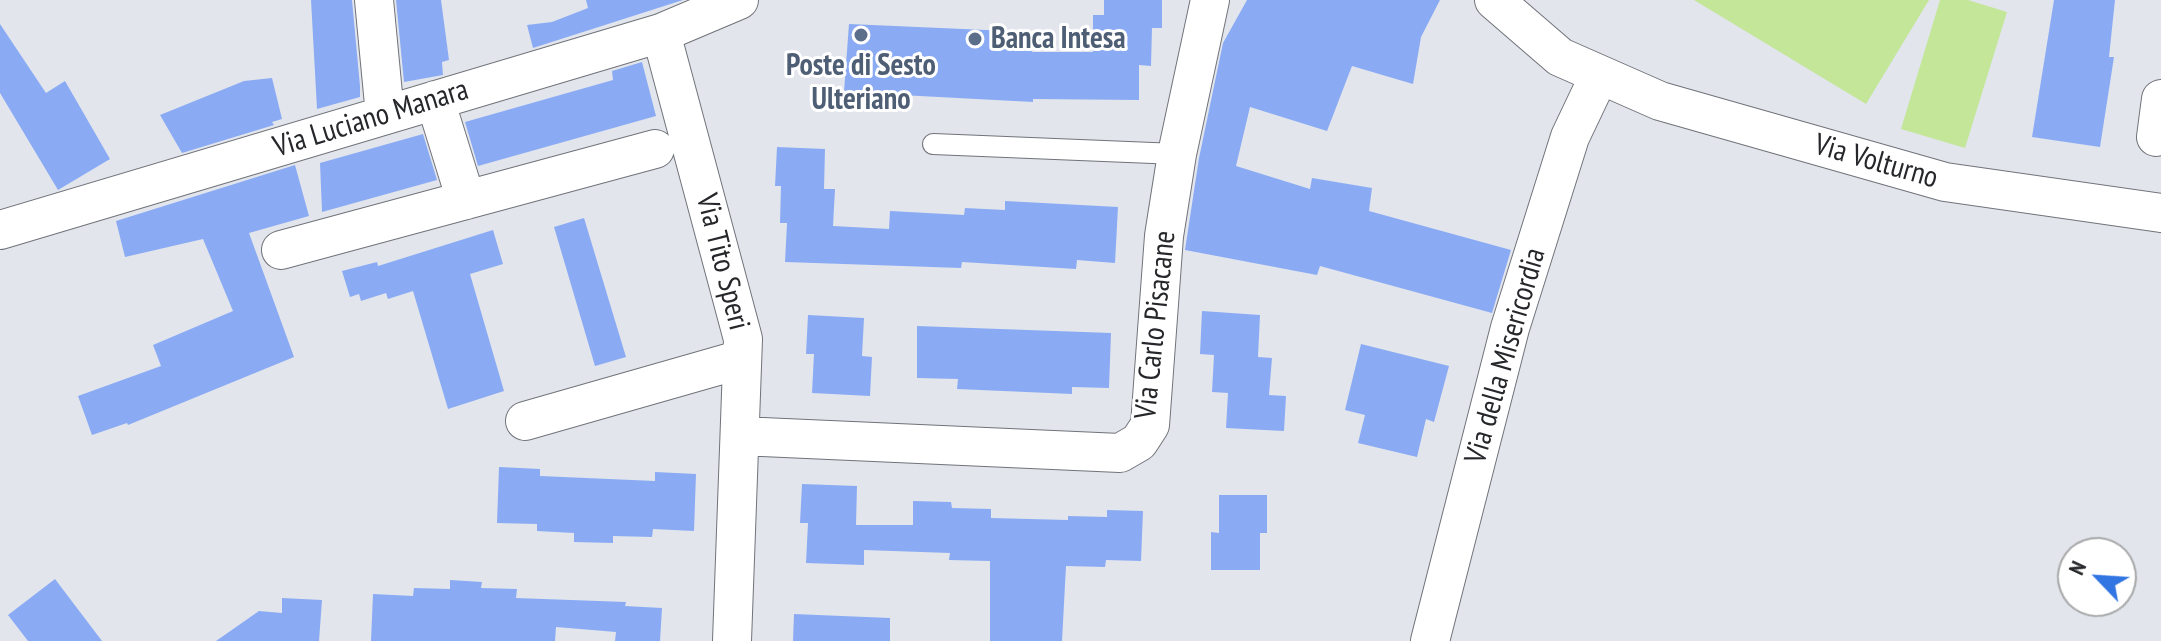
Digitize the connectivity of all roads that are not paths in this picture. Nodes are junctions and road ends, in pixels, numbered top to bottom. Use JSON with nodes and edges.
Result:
{"nodes":[{"id":1,"x":374,"y":0,"type":"edge"},
{"id":2,"x":739,"y":0,"type":"edge"},
{"id":3,"x":1210,"y":0,"type":"edge"},
{"id":4,"x":1494,"y":0,"type":"edge"},
{"id":5,"x":661,"y":33,"type":"junction"},
{"id":6,"x":1599,"y":76,"type":"junction"},
{"id":7,"x":2161,"y":99,"type":"edge"},
{"id":8,"x":435,"y":100,"type":"junction"},
{"id":9,"x":385,"y":115,"type":"junction"},
{"id":10,"x":2156,"y":137,"type":"dead end"},
{"id":11,"x":933,"y":144,"type":"dead end"},
{"id":12,"x":655,"y":149,"type":"dead end"},
{"id":13,"x":1177,"y":154,"type":"junction"},
{"id":14,"x":466,"y":200,"type":"junction"},
{"id":15,"x":2161,"y":213,"type":"edge"},
{"id":16,"x":0,"y":230,"type":"edge"},
{"id":17,"x":281,"y":250,"type":"dead end"},
{"id":18,"x":742,"y":359,"type":"junction"},
{"id":19,"x":525,"y":421,"type":"dead end"},
{"id":20,"x":740,"y":436,"type":"junction"},
{"id":21,"x":732,"y":641,"type":"edge"},
{"id":22,"x":1430,"y":641,"type":"edge"}],
"edges":[{"from":1,"to":9,"type":"street"},
{"from":2,"to":5,"type":"street","name":"Via Luciano Manara"},
{"from":3,"to":13,"type":"street","name":"Via Carlo Pisacane"},
{"from":4,"to":6,"type":"street"},
{"from":5,"to":8,"type":"street","name":"Via Luciano Manara"},
{"from":5,"to":18,"type":"street","name":"Via Tito Speri"},
{"from":6,"to":15,"type":"street","name":"Via Volturno"},
{"from":6,"to":22,"type":"street","name":"Via della Misericordia"},
{"from":7,"to":10,"type":"street"},
{"from":8,"to":9,"type":"street","name":"Via Luciano Manara"},
{"from":8,"to":14,"type":"street"},
{"from":9,"to":16,"type":"street","name":"Via Luciano Manara"},
{"from":11,"to":13,"type":"lane"},
{"from":12,"to":14,"type":"street"},
{"from":13,"to":20,"type":"street","name":"Via Carlo Pisacane"},
{"from":14,"to":17,"type":"street"},
{"from":18,"to":19,"type":"street"},
{"from":18,"to":20,"type":"street","name":"Via Tito Speri"},
{"from":20,"to":21,"type":"street","name":"Via Tito Speri"}]}
